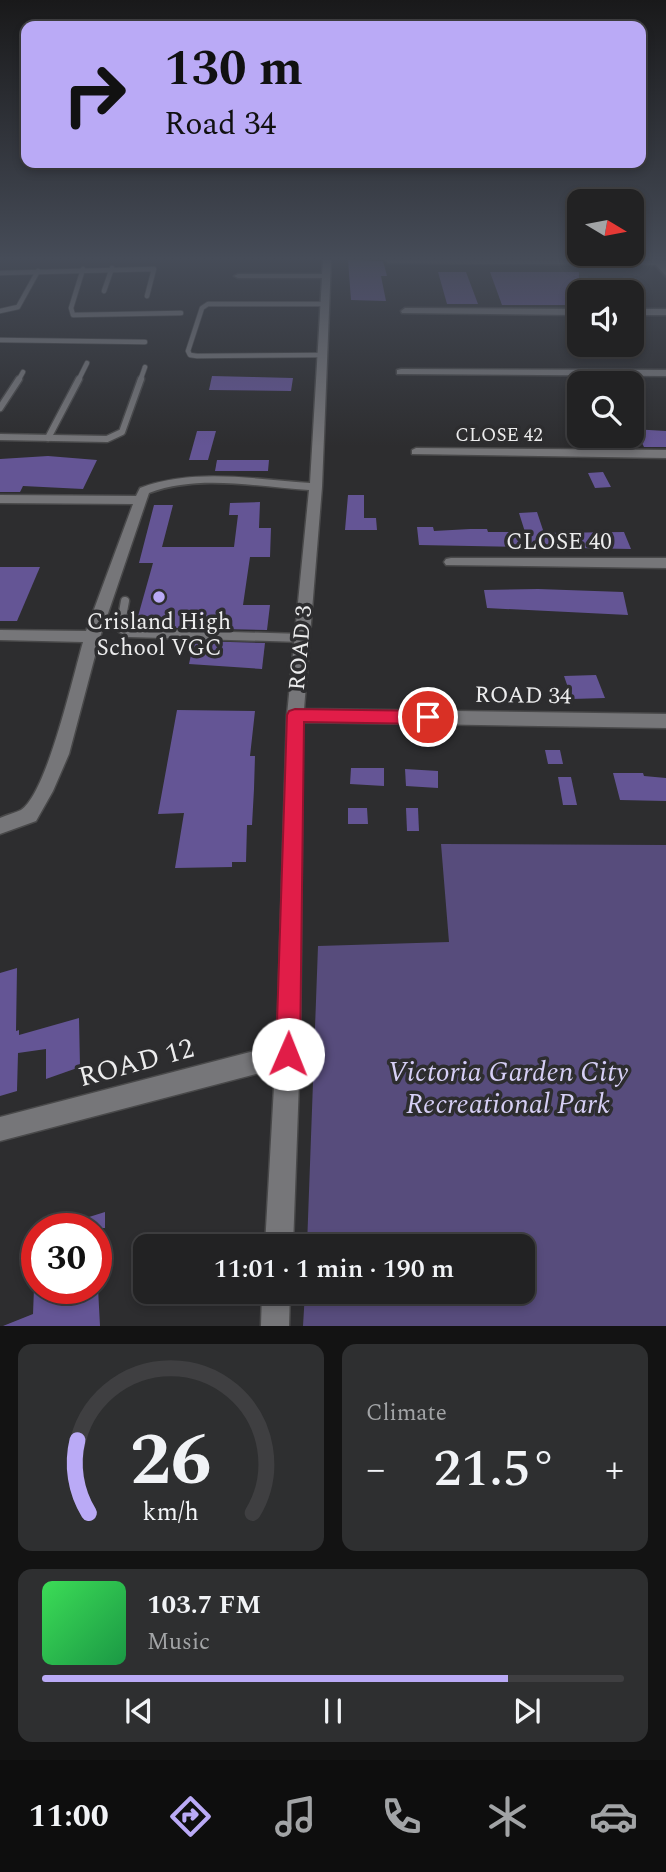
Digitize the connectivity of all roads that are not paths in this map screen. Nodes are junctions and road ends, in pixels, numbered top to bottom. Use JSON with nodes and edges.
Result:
{"nodes":[{"id":1,"x":197,"y":322,"type":"edge"},
{"id":2,"x":324,"y":322,"type":"edge"},
{"id":3,"x":0,"y":340,"type":"edge"},
{"id":4,"x":145,"y":342,"type":"dead end"},
{"id":5,"x":322,"y":355,"type":"junction"},
{"id":6,"x":87,"y":363,"type":"dead end"},
{"id":7,"x":145,"y":367,"type":"dead end"},
{"id":8,"x":23,"y":372,"type":"dead end"},
{"id":9,"x":401,"y":372,"type":"dead end"},
{"id":10,"x":666,"y":373,"type":"edge"},
{"id":11,"x":0,"y":408,"type":"edge"},
{"id":12,"x":0,"y":437,"type":"edge"},
{"id":13,"x":48,"y":438,"type":"junction"},
{"id":14,"x":416,"y":452,"type":"dead end"},
{"id":15,"x":666,"y":454,"type":"edge"},
{"id":16,"x":316,"y":487,"type":"junction"},
{"id":17,"x":0,"y":499,"type":"edge"},
{"id":18,"x":138,"y":500,"type":"junction"},
{"id":19,"x":451,"y":562,"type":"dead end"},
{"id":20,"x":666,"y":563,"type":"edge"},
{"id":21,"x":125,"y":601,"type":"dead end"},
{"id":22,"x":0,"y":635,"type":"edge"},
{"id":23,"x":92,"y":637,"type":"junction"},
{"id":24,"x":302,"y":638,"type":"junction"},
{"id":25,"x":295,"y":715,"type":"junction"},
{"id":26,"x":666,"y":721,"type":"edge"},
{"id":27,"x":0,"y":826,"type":"edge"},
{"id":28,"x":288,"y":1054,"type":"junction"},
{"id":29,"x":0,"y":1129,"type":"edge"},
{"id":30,"x":280,"y":1234,"type":"edge"},
{"id":31,"x":276,"y":1304,"type":"edge"},
{"id":32,"x":275,"y":1326,"type":"edge"}],
"edges":[{"from":1,"to":5,"type":"lane"},
{"from":2,"to":5,"type":"street","name":"ROAD 3"},
{"from":3,"to":4,"type":"lane"},
{"from":5,"to":16,"type":"street","name":"ROAD 3"},
{"from":6,"to":13,"type":"lane"},
{"from":7,"to":13,"type":"lane"},
{"from":8,"to":11,"type":"lane"},
{"from":9,"to":10,"type":"street"},
{"from":12,"to":13,"type":"lane"},
{"from":14,"to":15,"type":"street","name":"CLOSE 42"},
{"from":16,"to":18,"type":"street"},
{"from":16,"to":24,"type":"street","name":"ROAD 3"},
{"from":17,"to":18,"type":"street"},
{"from":18,"to":23,"type":"street"},
{"from":19,"to":20,"type":"street","name":"CLOSE 40"},
{"from":21,"to":24,"type":"lane"},
{"from":22,"to":23,"type":"street"},
{"from":23,"to":27,"type":"street"},
{"from":24,"to":25,"type":"street","name":"ROAD 3"},
{"from":25,"to":26,"type":"street","name":"ROAD 34"},
{"from":25,"to":28,"type":"street","name":"ROAD 3"},
{"from":28,"to":29,"type":"street","name":"ROAD 12"},
{"from":28,"to":30,"type":"street","name":"ROAD 3"},
{"from":31,"to":32,"type":"street"}]}
